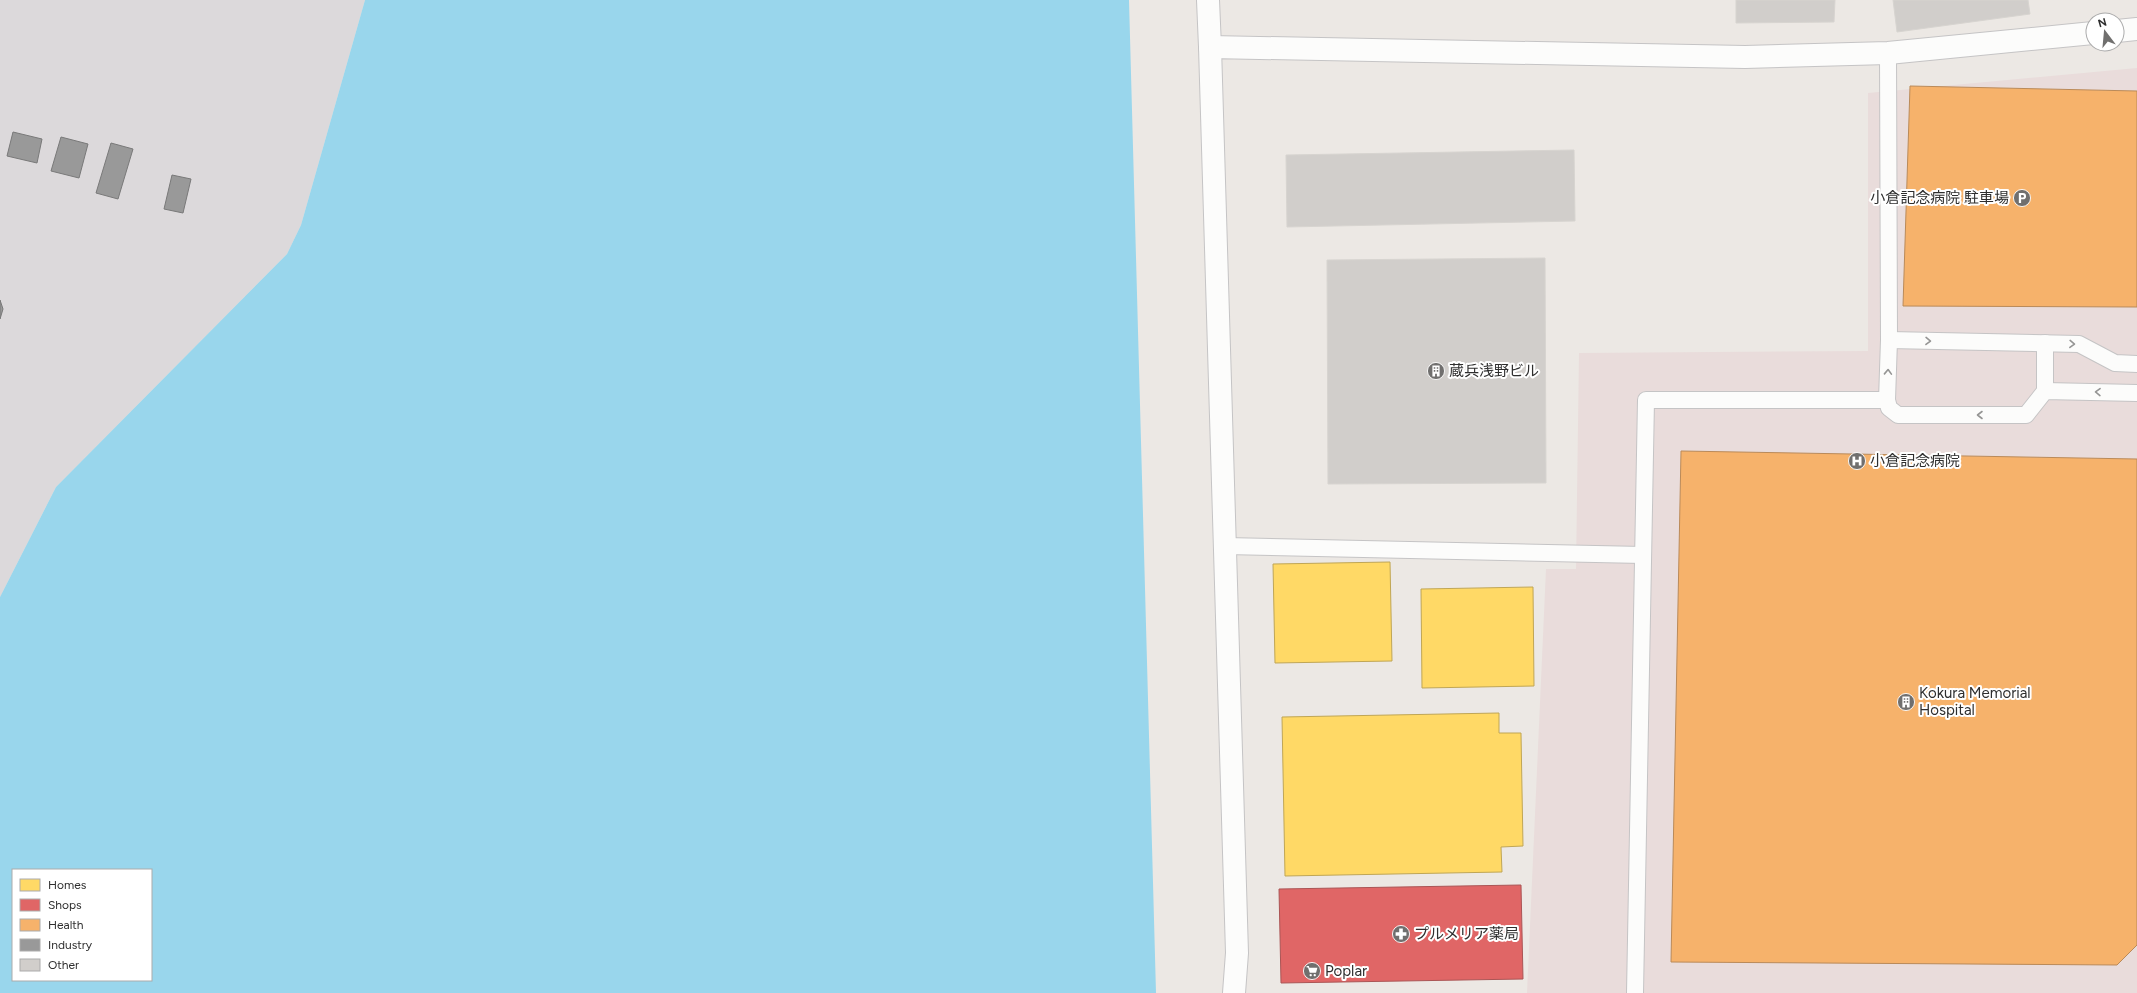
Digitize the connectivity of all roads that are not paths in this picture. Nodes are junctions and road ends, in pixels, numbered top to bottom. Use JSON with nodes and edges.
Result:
{"nodes":[{"id":1,"x":1208,"y":0,"type":"edge"},
{"id":2,"x":2137,"y":29,"type":"edge"},
{"id":3,"x":2125,"y":30,"type":"edge"},
{"id":4,"x":2085,"y":35,"type":"edge"},
{"id":5,"x":1210,"y":47,"type":"junction"},
{"id":6,"x":1888,"y":53,"type":"junction"},
{"id":7,"x":1889,"y":340,"type":"junction"},
{"id":8,"x":2045,"y":343,"type":"junction"},
{"id":9,"x":2137,"y":364,"type":"edge"},
{"id":10,"x":2045,"y":391,"type":"junction"},
{"id":11,"x":2137,"y":393,"type":"edge"},
{"id":12,"x":1887,"y":400,"type":"junction"},
{"id":13,"x":1225,"y":546,"type":"junction"},
{"id":14,"x":1643,"y":555,"type":"junction"},
{"id":15,"x":1234,"y":993,"type":"edge"},
{"id":16,"x":1635,"y":993,"type":"edge"}],
"edges":[{"from":1,"to":5,"type":"street"},
{"from":2,"to":3,"type":"street"},
{"from":4,"to":6,"type":"street"},
{"from":5,"to":6,"type":"street"},
{"from":5,"to":13,"type":"street"},
{"from":6,"to":7,"type":"lane"},
{"from":7,"to":8,"type":"lane","one_way":true},
{"from":12,"to":7,"type":"lane","one_way":true},
{"from":8,"to":9,"type":"lane","one_way":true},
{"from":8,"to":10,"type":"lane"},
{"from":11,"to":10,"type":"lane","one_way":true},
{"from":10,"to":12,"type":"lane","one_way":true},
{"from":12,"to":14,"type":"lane"},
{"from":13,"to":14,"type":"lane"},
{"from":13,"to":15,"type":"street"},
{"from":14,"to":16,"type":"lane"}]}
